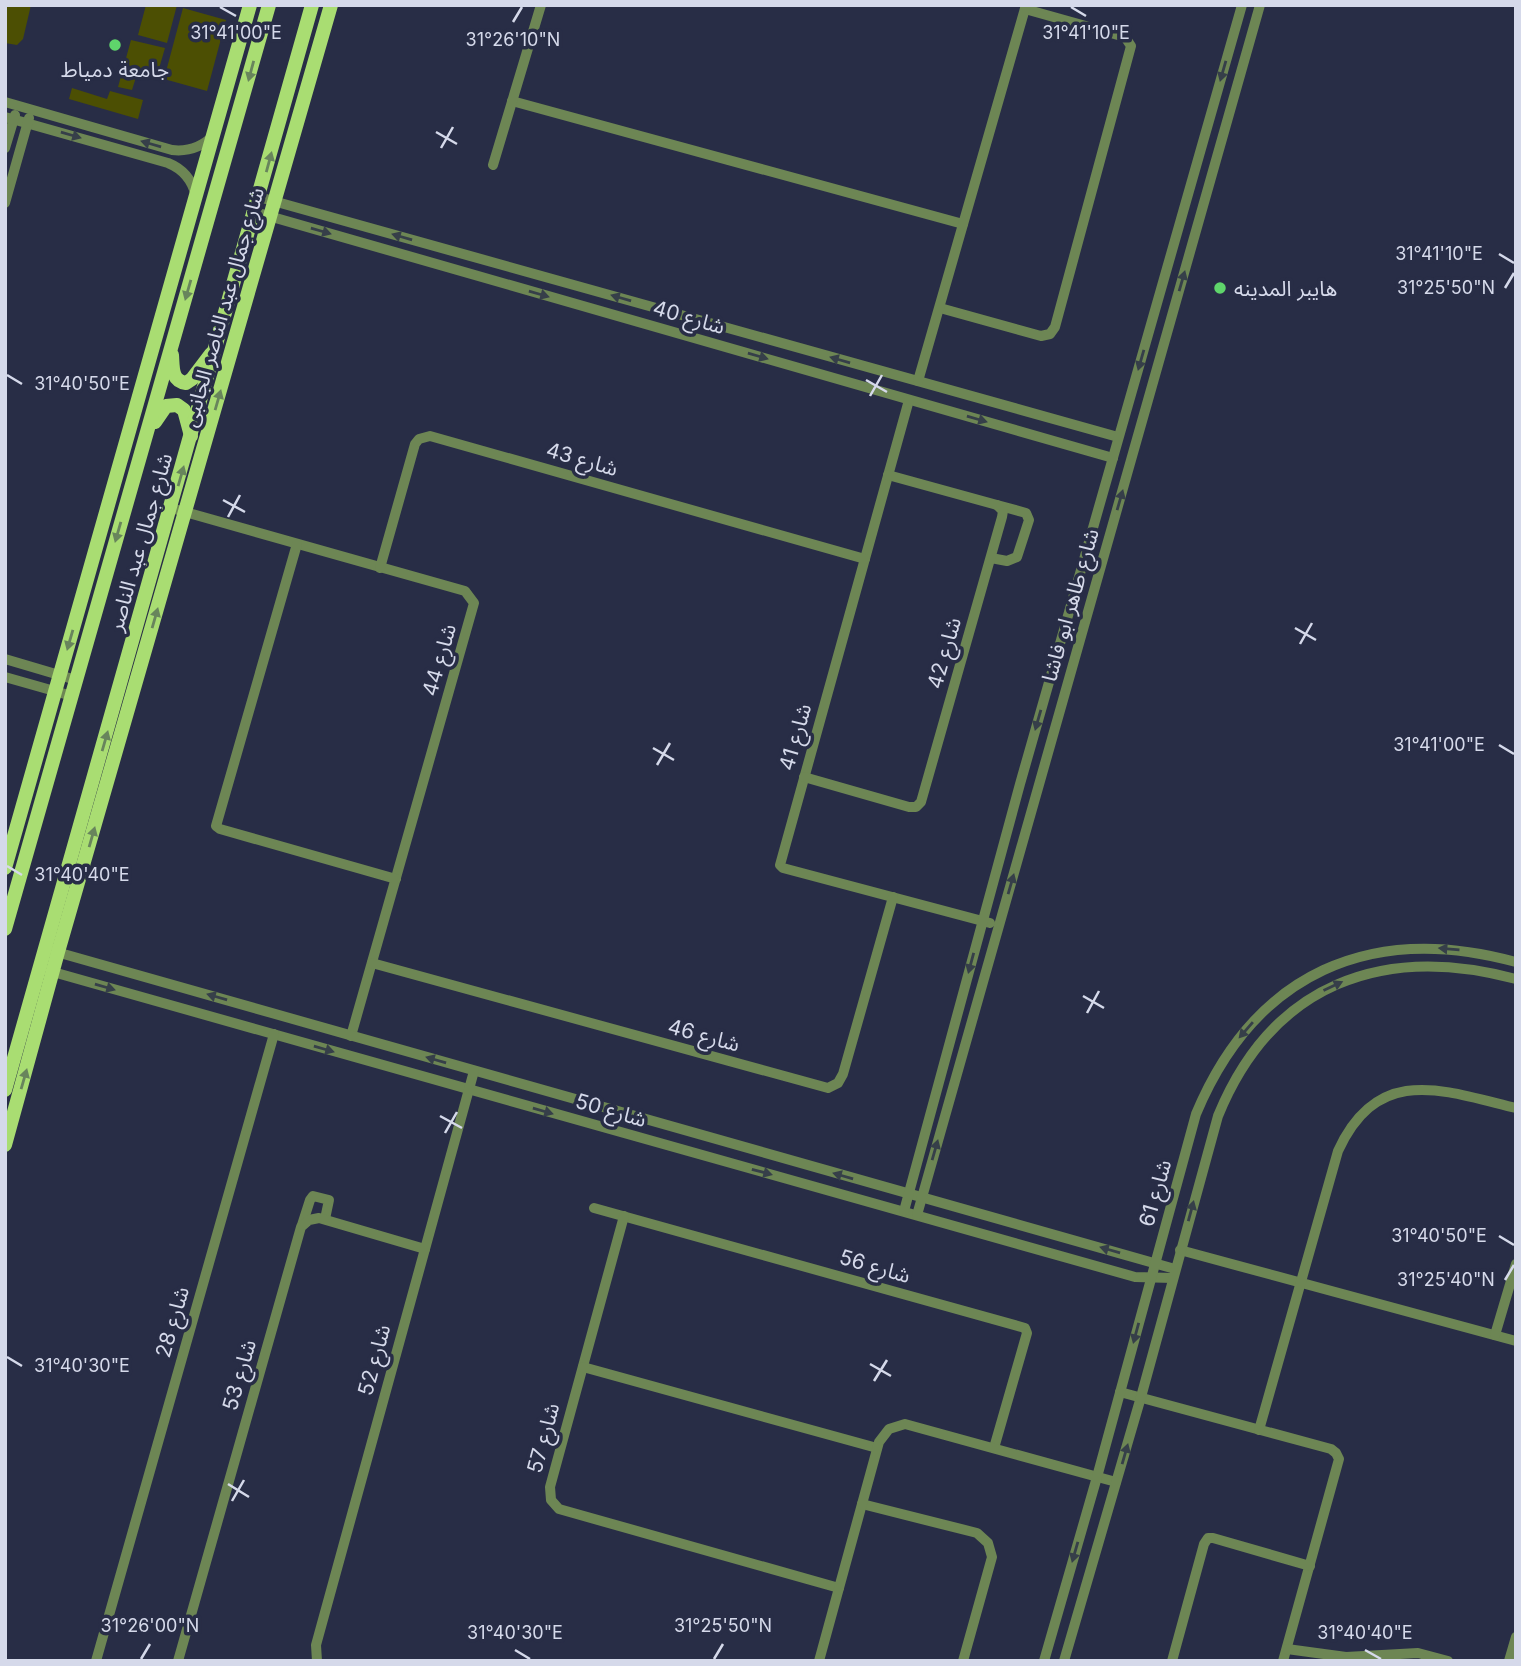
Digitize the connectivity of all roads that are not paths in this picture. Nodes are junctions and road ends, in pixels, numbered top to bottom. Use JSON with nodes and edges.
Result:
{"nodes":[{"id":1,"x":250,"y":5,"type":"edge"},
{"id":2,"x":269,"y":5,"type":"edge"},
{"id":3,"x":312,"y":5,"type":"edge"},
{"id":4,"x":331,"y":5,"type":"edge"},
{"id":5,"x":541,"y":5,"type":"edge"},
{"id":6,"x":1242,"y":5,"type":"edge"},
{"id":7,"x":1260,"y":5,"type":"edge"},
{"id":8,"x":1026,"y":7,"type":"edge"},
{"id":9,"x":512,"y":101,"type":"junction"},
{"id":10,"x":5,"y":102,"type":"edge"},
{"id":11,"x":223,"y":103,"type":"junction"},
{"id":12,"x":18,"y":106,"type":"junction"},
{"id":13,"x":241,"y":108,"type":"junction"},
{"id":14,"x":32,"y":110,"type":"junction"},
{"id":15,"x":9,"y":118,"type":"edge"},
{"id":16,"x":28,"y":123,"type":"junction"},
{"id":17,"x":214,"y":135,"type":"junction"},
{"id":18,"x":5,"y":148,"type":"edge"},
{"id":19,"x":493,"y":165,"type":"dead end"},
{"id":20,"x":196,"y":196,"type":"junction"},
{"id":21,"x":260,"y":197,"type":"junction"},
{"id":22,"x":276,"y":201,"type":"junction"},
{"id":23,"x":5,"y":203,"type":"edge"},
{"id":24,"x":255,"y":212,"type":"junction"},
{"id":25,"x":271,"y":216,"type":"junction"},
{"id":26,"x":963,"y":224,"type":"junction"},
{"id":27,"x":940,"y":308,"type":"junction"},
{"id":28,"x":156,"y":332,"type":"junction"},
{"id":29,"x":172,"y":342,"type":"junction"},
{"id":30,"x":215,"y":349,"type":"junction"},
{"id":31,"x":918,"y":381,"type":"junction"},
{"id":32,"x":909,"y":400,"type":"junction"},
{"id":33,"x":191,"y":438,"type":"junction"},
{"id":34,"x":1118,"y":438,"type":"junction"},
{"id":35,"x":144,"y":443,"type":"junction"},
{"id":36,"x":1113,"y":458,"type":"junction"},
{"id":37,"x":888,"y":475,"type":"junction"},
{"id":38,"x":997,"y":505,"type":"junction"},
{"id":39,"x":179,"y":510,"type":"junction"},
{"id":40,"x":297,"y":544,"type":"junction"},
{"id":41,"x":990,"y":558,"type":"junction"},
{"id":42,"x":865,"y":559,"type":"junction"},
{"id":43,"x":380,"y":568,"type":"junction"},
{"id":44,"x":5,"y":659,"type":"edge"},
{"id":45,"x":60,"y":676,"type":"junction"},
{"id":46,"x":5,"y":677,"type":"edge"},
{"id":47,"x":76,"y":680,"type":"junction"},
{"id":48,"x":56,"y":691,"type":"junction"},
{"id":49,"x":72,"y":695,"type":"junction"},
{"id":50,"x":804,"y":777,"type":"junction"},
{"id":51,"x":5,"y":868,"type":"edge"},
{"id":52,"x":396,"y":879,"type":"junction"},
{"id":53,"x":893,"y":897,"type":"junction"},
{"id":54,"x":983,"y":921,"type":"junction"},
{"id":55,"x":999,"y":925,"type":"junction"},
{"id":56,"x":5,"y":929,"type":"edge"},
{"id":57,"x":52,"y":951,"type":"junction"},
{"id":58,"x":1500,"y":958,"type":"junction"},
{"id":59,"x":1516,"y":962,"type":"edge"},
{"id":60,"x":372,"y":963,"type":"junction"},
{"id":61,"x":47,"y":970,"type":"junction"},
{"id":62,"x":1497,"y":974,"type":"junction"},
{"id":63,"x":1516,"y":979,"type":"edge"},
{"id":64,"x":274,"y":1034,"type":"junction"},
{"id":65,"x":351,"y":1036,"type":"junction"},
{"id":66,"x":474,"y":1071,"type":"junction"},
{"id":67,"x":6,"y":1084,"type":"edge"},
{"id":68,"x":468,"y":1090,"type":"junction"},
{"id":69,"x":1516,"y":1108,"type":"edge"},
{"id":70,"x":5,"y":1145,"type":"edge"},
{"id":71,"x":909,"y":1194,"type":"junction"},
{"id":72,"x":922,"y":1197,"type":"junction"},
{"id":73,"x":594,"y":1208,"type":"dead end"},
{"id":74,"x":904,"y":1211,"type":"junction"},
{"id":75,"x":917,"y":1215,"type":"junction"},
{"id":76,"x":624,"y":1216,"type":"junction"},
{"id":77,"x":325,"y":1219,"type":"junction"},
{"id":78,"x":301,"y":1227,"type":"junction"},
{"id":79,"x":425,"y":1249,"type":"junction"},
{"id":80,"x":1180,"y":1250,"type":"junction"},
{"id":81,"x":1155,"y":1263,"type":"junction"},
{"id":82,"x":1516,"y":1264,"type":"edge"},
{"id":83,"x":1174,"y":1273,"type":"junction"},
{"id":84,"x":1151,"y":1278,"type":"junction"},
{"id":85,"x":1300,"y":1282,"type":"junction"},
{"id":86,"x":1495,"y":1335,"type":"junction"},
{"id":87,"x":1516,"y":1341,"type":"edge"},
{"id":88,"x":583,"y":1367,"type":"junction"},
{"id":89,"x":1120,"y":1392,"type":"junction"},
{"id":90,"x":1141,"y":1398,"type":"junction"},
{"id":91,"x":1259,"y":1430,"type":"junction"},
{"id":92,"x":877,"y":1448,"type":"junction"},
{"id":93,"x":995,"y":1448,"type":"junction"},
{"id":94,"x":1097,"y":1477,"type":"junction"},
{"id":95,"x":1116,"y":1482,"type":"junction"},
{"id":96,"x":862,"y":1504,"type":"junction"},
{"id":97,"x":1310,"y":1566,"type":"junction"},
{"id":98,"x":839,"y":1588,"type":"junction"},
{"id":99,"x":1516,"y":1637,"type":"edge"},
{"id":100,"x":1287,"y":1649,"type":"junction"},
{"id":101,"x":1352,"y":1659,"type":"edge"},
{"id":102,"x":96,"y":1661,"type":"edge"},
{"id":103,"x":178,"y":1661,"type":"edge"},
{"id":104,"x":317,"y":1661,"type":"edge"},
{"id":105,"x":819,"y":1661,"type":"edge"},
{"id":106,"x":963,"y":1661,"type":"edge"},
{"id":107,"x":1044,"y":1661,"type":"edge"},
{"id":108,"x":1064,"y":1661,"type":"edge"},
{"id":109,"x":1171,"y":1661,"type":"edge"},
{"id":110,"x":1283,"y":1661,"type":"edge"},
{"id":111,"x":1448,"y":1661,"type":"edge"},
{"id":112,"x":1509,"y":1661,"type":"edge"}],
"edges":[{"from":1,"to":11,"type":"main road"},
{"from":2,"to":13,"type":"main road","name":"شارع جمال عبد الناصر","one_way":true},
{"from":21,"to":3,"type":"main road","name":"شارع جمال عبد الناصر","one_way":true},
{"from":4,"to":22,"type":"main road","name":"شارع جمال عبد الناصر الجانبى"},
{"from":5,"to":9,"type":"street"},
{"from":6,"to":34,"type":"street","name":"شارع طاهر ابو فاشا","one_way":true},
{"from":55,"to":7,"type":"street","name":"شارع طاهر ابو فاشا","one_way":true},
{"from":8,"to":26,"type":"street"},
{"from":8,"to":27,"type":"street"},
{"from":9,"to":19,"type":"street"},
{"from":9,"to":26,"type":"street"},
{"from":10,"to":12,"type":"street"},
{"from":11,"to":13,"type":"main road"},
{"from":11,"to":17,"type":"main road"},
{"from":12,"to":14,"type":"street"},
{"from":12,"to":15,"type":"street"},
{"from":13,"to":29,"type":"main road","name":"شارع جمال عبد الناصر","one_way":true},
{"from":14,"to":16,"type":"street"},
{"from":17,"to":14,"type":"street","one_way":true},
{"from":15,"to":16,"type":"street"},
{"from":15,"to":18,"type":"street"},
{"from":16,"to":20,"type":"street","one_way":true},
{"from":16,"to":23,"type":"street"},
{"from":17,"to":20,"type":"main road"},
{"from":20,"to":28,"type":"main road"},
{"from":21,"to":22,"type":"street","name":"شارع 40"},
{"from":21,"to":24,"type":"main road","name":"شارع جمال عبد الناصر"},
{"from":22,"to":25,"type":"main road","name":"شارع جمال عبد الناصر الجانبى"},
{"from":31,"to":22,"type":"street","name":"شارع 40","one_way":true},
{"from":24,"to":25,"type":"street","name":"شارع 40"},
{"from":24,"to":30,"type":"main road","name":"شارع جمال عبد الناصر"},
{"from":25,"to":32,"type":"street","name":"شارع 40","one_way":true},
{"from":39,"to":25,"type":"main road","name":"شارع جمال عبد الناصر الجانبى","one_way":true},
{"from":26,"to":27,"type":"street"},
{"from":27,"to":31,"type":"street"},
{"from":28,"to":29,"type":"main road"},
{"from":28,"to":45,"type":"main road","one_way":true},
{"from":29,"to":30,"type":"main road"},
{"from":29,"to":35,"type":"main road","name":"شارع جمال عبد الناصر"},
{"from":30,"to":33,"type":"main road","name":"شارع جمال عبد الناصر"},
{"from":31,"to":34,"type":"street","name":"شارع 40"},
{"from":32,"to":36,"type":"street","name":"شارع 40","one_way":true},
{"from":32,"to":37,"type":"street","name":"شارع 41"},
{"from":33,"to":35,"type":"main road"},
{"from":39,"to":33,"type":"main road","name":"شارع جمال عبد الناصر","one_way":true},
{"from":34,"to":36,"type":"street","name":"شارع طاهر ابو فاشا"},
{"from":35,"to":47,"type":"main road","name":"شارع جمال عبد الناصر","one_way":true},
{"from":36,"to":54,"type":"street","name":"شارع طاهر ابو فاشا","one_way":true},
{"from":37,"to":38,"type":"street"},
{"from":37,"to":42,"type":"street","name":"شارع 41"},
{"from":38,"to":41,"type":"street","name":"شارع 42"},
{"from":38,"to":41,"type":"street"},
{"from":39,"to":40,"type":"street","name":"شارع 44"},
{"from":57,"to":39,"type":"main road","name":"شارع جمال عبد الناصر الجانبى","one_way":true},
{"from":40,"to":43,"type":"street","name":"شارع 44"},
{"from":40,"to":52,"type":"street"},
{"from":41,"to":50,"type":"street","name":"شارع 42"},
{"from":42,"to":43,"type":"street","name":"شارع 43"},
{"from":42,"to":50,"type":"street","name":"شارع 41"},
{"from":43,"to":52,"type":"street","name":"شارع 44"},
{"from":44,"to":45,"type":"street"},
{"from":45,"to":47,"type":"street"},
{"from":45,"to":48,"type":"main road"},
{"from":46,"to":48,"type":"street"},
{"from":47,"to":49,"type":"main road","name":"شارع جمال عبد الناصر"},
{"from":48,"to":49,"type":"street"},
{"from":48,"to":51,"type":"main road"},
{"from":49,"to":56,"type":"main road","name":"شارع جمال عبد الناصر"},
{"from":50,"to":53,"type":"street","name":"شارع 41"},
{"from":52,"to":60,"type":"street","name":"شارع 44"},
{"from":53,"to":54,"type":"street","name":"شارع 41"},
{"from":53,"to":60,"type":"street","name":"شارع 46"},
{"from":54,"to":55,"type":"street","name":"شارع 41"},
{"from":54,"to":71,"type":"street","name":"شارع طاهر ابو فاشا","one_way":true},
{"from":72,"to":55,"type":"street","name":"شارع طاهر ابو فاشا","one_way":true},
{"from":57,"to":61,"type":"main road","name":"شارع جمال عبد الناصر الجانبى"},
{"from":65,"to":57,"type":"street","name":"شارع 50","one_way":true},
{"from":58,"to":59,"type":"street","name":"شارع 61"},
{"from":58,"to":62,"type":"street"},
{"from":58,"to":81,"type":"street","name":"شارع 61","one_way":true},
{"from":60,"to":65,"type":"street","name":"شارع 44"},
{"from":61,"to":64,"type":"street","name":"شارع 50","one_way":true},
{"from":61,"to":67,"type":"main road"},
{"from":70,"to":61,"type":"main road","name":"شارع جمال عبد الناصر الجانبى","one_way":true},
{"from":62,"to":63,"type":"street","name":"شارع 61"},
{"from":80,"to":62,"type":"street","name":"شارع 61","one_way":true},
{"from":64,"to":68,"type":"street","name":"شارع 50","one_way":true},
{"from":64,"to":102,"type":"street","name":"شارع 28"},
{"from":66,"to":65,"type":"street","name":"شارع 50","one_way":true},
{"from":66,"to":68,"type":"street","name":"شارع 52"},
{"from":71,"to":66,"type":"street","name":"شارع 50","one_way":true},
{"from":68,"to":74,"type":"street","name":"شارع 50","one_way":true},
{"from":68,"to":79,"type":"street","name":"شارع 52"},
{"from":69,"to":85,"type":"street"},
{"from":71,"to":72,"type":"street","name":"شارع 50"},
{"from":71,"to":74,"type":"street","name":"شارع طاهر ابو فاشا"},
{"from":72,"to":75,"type":"street","name":"شارع طاهر ابو فاشا"},
{"from":81,"to":72,"type":"street","name":"شارع 50","one_way":true},
{"from":73,"to":76,"type":"street","name":"شارع 56"},
{"from":74,"to":75,"type":"street","name":"شارع 50"},
{"from":75,"to":84,"type":"street","name":"شارع 50"},
{"from":76,"to":88,"type":"street","name":"شارع 57"},
{"from":76,"to":93,"type":"street","name":"شارع 56"},
{"from":77,"to":78,"type":"street"},
{"from":77,"to":78,"type":"street","name":"شارع 53"},
{"from":77,"to":79,"type":"street"},
{"from":78,"to":103,"type":"street","name":"شارع 53"},
{"from":79,"to":104,"type":"street","name":"شارع 52"},
{"from":80,"to":83,"type":"street","name":"شارع 61"},
{"from":80,"to":85,"type":"street"},
{"from":81,"to":83,"type":"street","name":"شارع 50"},
{"from":81,"to":84,"type":"street","name":"شارع 61"},
{"from":82,"to":86,"type":"street"},
{"from":83,"to":84,"type":"street","name":"شارع 50"},
{"from":83,"to":90,"type":"street","name":"شارع 61"},
{"from":84,"to":89,"type":"street","name":"شارع 61","one_way":true},
{"from":85,"to":86,"type":"street"},
{"from":85,"to":91,"type":"street"},
{"from":86,"to":87,"type":"street"},
{"from":88,"to":92,"type":"street"},
{"from":88,"to":98,"type":"street","name":"شارع 57"},
{"from":89,"to":90,"type":"street"},
{"from":89,"to":94,"type":"street","name":"شارع 61"},
{"from":90,"to":91,"type":"street"},
{"from":95,"to":90,"type":"street","name":"شارع 61","one_way":true},
{"from":91,"to":97,"type":"street"},
{"from":92,"to":93,"type":"street"},
{"from":92,"to":96,"type":"street"},
{"from":93,"to":94,"type":"street"},
{"from":94,"to":95,"type":"street"},
{"from":94,"to":107,"type":"street","name":"شارع 61","one_way":true},
{"from":95,"to":108,"type":"street","name":"شارع 61"},
{"from":96,"to":98,"type":"street"},
{"from":96,"to":106,"type":"street"},
{"from":97,"to":100,"type":"street"},
{"from":97,"to":109,"type":"street"},
{"from":98,"to":105,"type":"street"},
{"from":99,"to":112,"type":"street"},
{"from":100,"to":101,"type":"street"},
{"from":100,"to":110,"type":"street"},
{"from":101,"to":111,"type":"street"}]}
